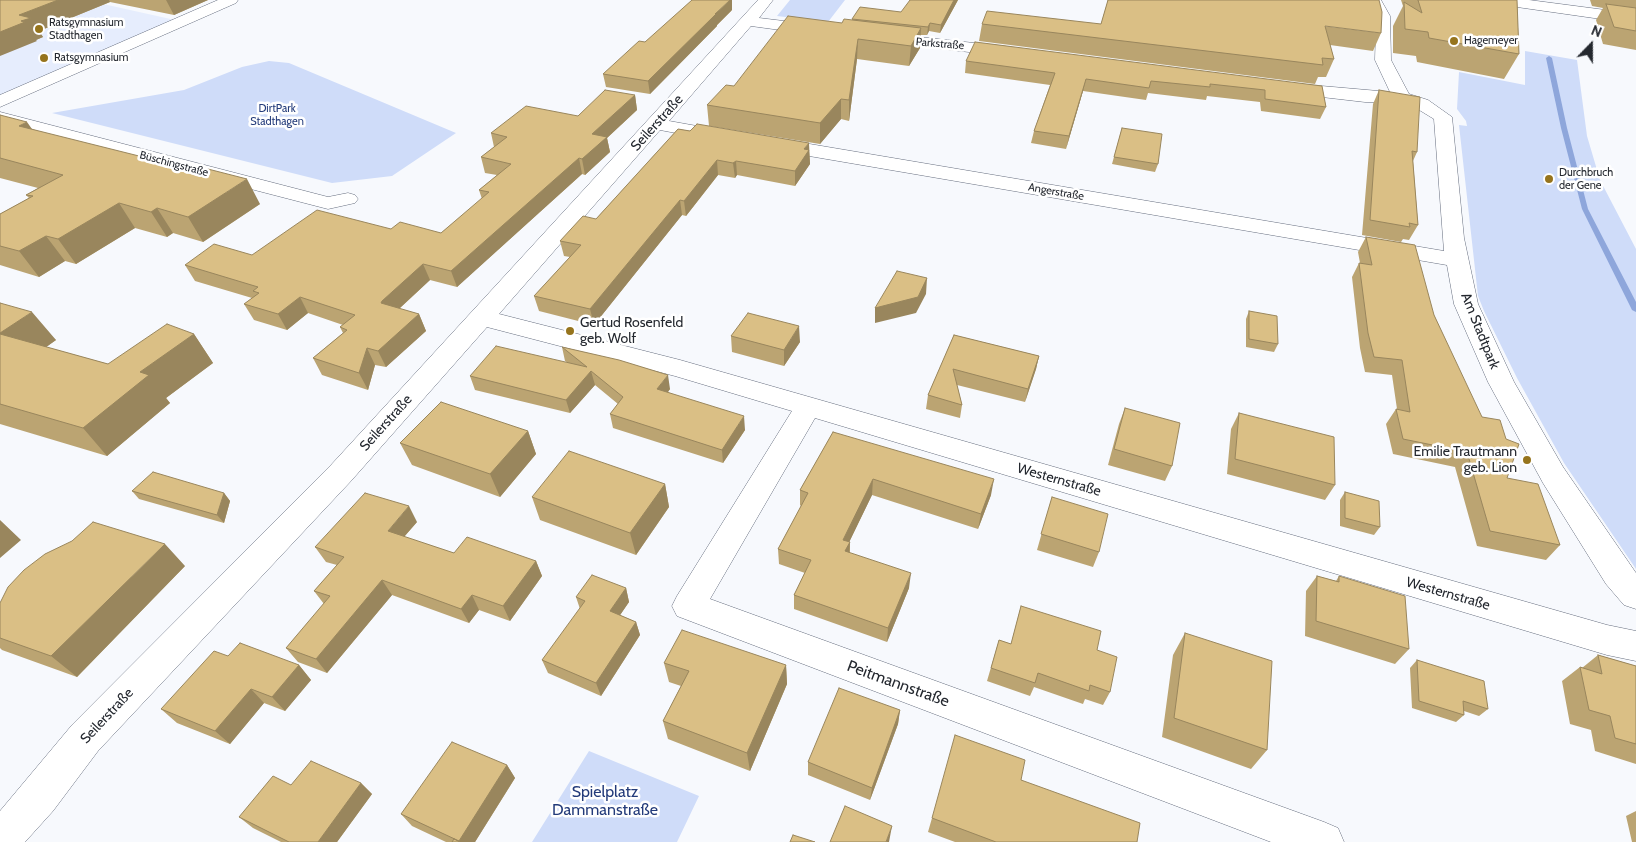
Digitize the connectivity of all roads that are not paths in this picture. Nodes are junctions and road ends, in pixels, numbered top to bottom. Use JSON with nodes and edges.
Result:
{"nodes":[{"id":1,"x":231,"y":0,"type":"edge"},
{"id":2,"x":766,"y":0,"type":"edge"},
{"id":3,"x":1374,"y":0,"type":"edge"},
{"id":4,"x":1496,"y":0,"type":"edge"},
{"id":5,"x":1636,"y":19,"type":"edge"},
{"id":6,"x":747,"y":21,"type":"junction"},
{"id":7,"x":833,"y":32,"type":"edge"},
{"id":8,"x":862,"y":35,"type":"edge"},
{"id":9,"x":1027,"y":54,"type":"edge"},
{"id":10,"x":1268,"y":86,"type":"edge"},
{"id":11,"x":1402,"y":98,"type":"junction"},
{"id":12,"x":0,"y":102,"type":"edge"},
{"id":13,"x":0,"y":118,"type":"edge"},
{"id":14,"x":656,"y":124,"type":"junction"},
{"id":15,"x":348,"y":199,"type":"dead end"},
{"id":16,"x":1456,"y":260,"type":"junction"},
{"id":17,"x":481,"y":317,"type":"junction"},
{"id":18,"x":808,"y":407,"type":"junction"},
{"id":19,"x":1636,"y":595,"type":"edge"},
{"id":20,"x":1636,"y":646,"type":"edge"},
{"id":21,"x":0,"y":840,"type":"edge"},
{"id":22,"x":1324,"y":842,"type":"edge"}],
"edges":[{"from":1,"to":12,"type":"street"},
{"from":2,"to":6,"type":"street","name":"Seilerstraße"},
{"from":3,"to":11,"type":"street"},
{"from":4,"to":5,"type":"street"},
{"from":6,"to":7,"type":"street"},
{"from":6,"to":14,"type":"street","name":"Seilerstraße"},
{"from":8,"to":9,"type":"street","name":"Parkstraße"},
{"from":10,"to":11,"type":"street"},
{"from":11,"to":16,"type":"street","name":"Am Stadtpark"},
{"from":13,"to":15,"type":"street","name":"Büschingstraße"},
{"from":14,"to":16,"type":"street","name":"Angerstraße"},
{"from":14,"to":17,"type":"street","name":"Seilerstraße"},
{"from":16,"to":19,"type":"street","name":"Am Stadtpark"},
{"from":17,"to":18,"type":"street","name":"Westernstraße"},
{"from":17,"to":21,"type":"street","name":"Seilerstraße"},
{"from":18,"to":20,"type":"street","name":"Westernstraße"},
{"from":18,"to":22,"type":"street","name":"Peitmannstraße"}]}
